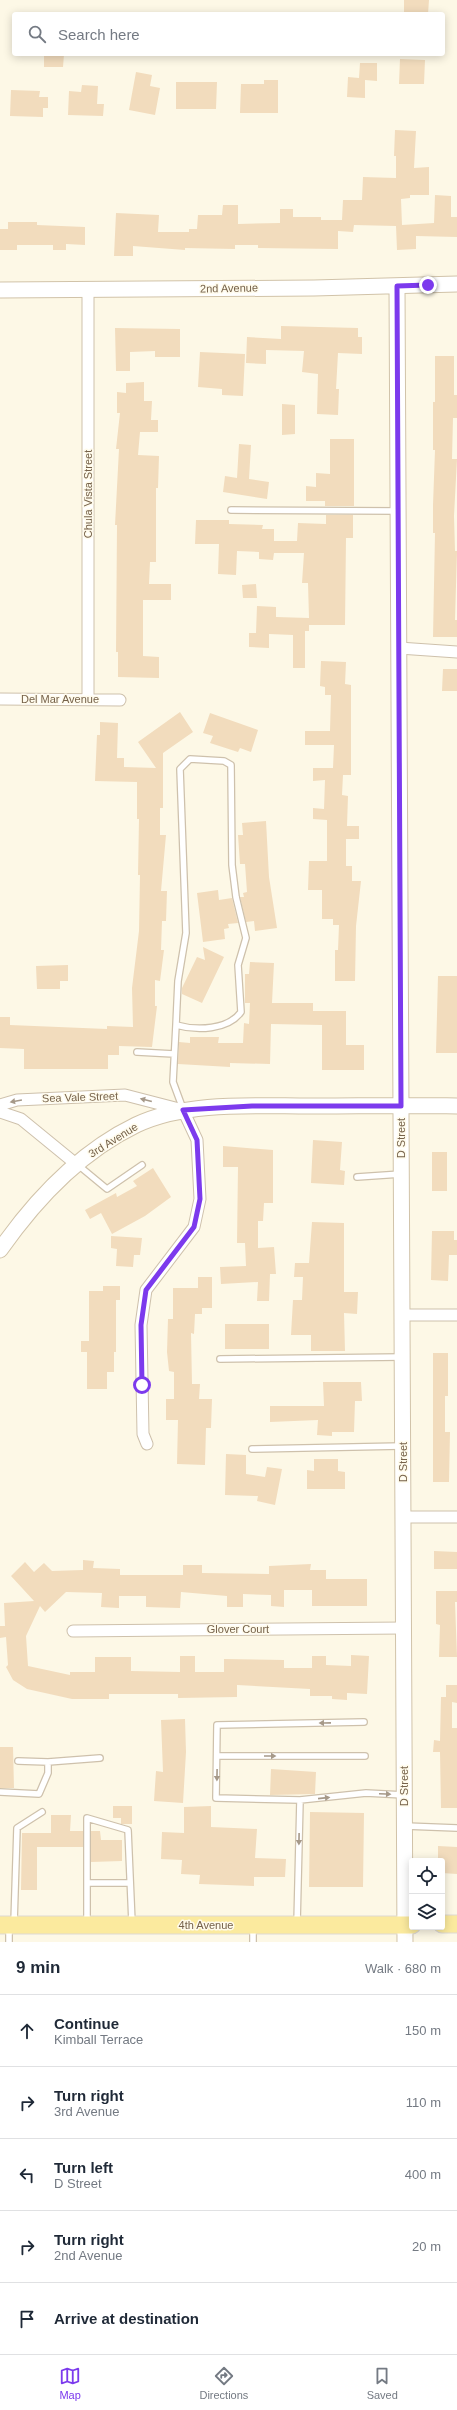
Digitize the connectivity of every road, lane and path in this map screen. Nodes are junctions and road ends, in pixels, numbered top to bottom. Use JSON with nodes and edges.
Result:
{"nodes":[{"id":1,"x":457,"y":284,"type":"edge"},
{"id":2,"x":397,"y":286,"type":"junction"},
{"id":3,"x":0,"y":290,"type":"edge"},
{"id":4,"x":88,"y":290,"type":"junction"},
{"id":5,"x":231,"y":510,"type":"dead end"},
{"id":6,"x":398,"y":511,"type":"junction"},
{"id":7,"x":399,"y":648,"type":"junction"},
{"id":8,"x":457,"y":652,"type":"edge"},
{"id":9,"x":88,"y":698,"type":"junction"},
{"id":10,"x":0,"y":699,"type":"edge"},
{"id":11,"x":120,"y":700,"type":"dead end"},
{"id":12,"x":176,"y":1025,"type":"junction"},
{"id":13,"x":137,"y":1052,"type":"dead end"},
{"id":14,"x":174,"y":1054,"type":"junction"},
{"id":15,"x":0,"y":1105,"type":"edge"},
{"id":16,"x":401,"y":1106,"type":"junction"},
{"id":17,"x":457,"y":1106,"type":"edge"},
{"id":18,"x":183,"y":1110,"type":"junction"},
{"id":19,"x":0,"y":1112,"type":"edge"},
{"id":20,"x":76,"y":1164,"type":"junction"},
{"id":21,"x":142,"y":1165,"type":"dead end"},
{"id":22,"x":402,"y":1174,"type":"junction"},
{"id":23,"x":357,"y":1177,"type":"dead end"},
{"id":24,"x":0,"y":1250,"type":"edge"},
{"id":25,"x":402,"y":1315,"type":"junction"},
{"id":26,"x":457,"y":1315,"type":"edge"},
{"id":27,"x":402,"y":1358,"type":"junction"},
{"id":28,"x":220,"y":1359,"type":"dead end"},
{"id":29,"x":147,"y":1444,"type":"dead end"},
{"id":30,"x":403,"y":1446,"type":"junction"},
{"id":31,"x":252,"y":1448,"type":"dead end"},
{"id":32,"x":403,"y":1517,"type":"junction"},
{"id":33,"x":457,"y":1517,"type":"edge"},
{"id":34,"x":404,"y":1628,"type":"junction"},
{"id":35,"x":73,"y":1631,"type":"dead end"},
{"id":36,"x":364,"y":1722,"type":"dead end"},
{"id":37,"x":217,"y":1756,"type":"junction"},
{"id":38,"x":365,"y":1756,"type":"dead end"},
{"id":39,"x":100,"y":1758,"type":"dead end"},
{"id":40,"x":18,"y":1761,"type":"dead end"},
{"id":41,"x":48,"y":1762,"type":"junction"},
{"id":42,"x":0,"y":1792,"type":"edge"},
{"id":43,"x":404,"y":1795,"type":"junction"},
{"id":44,"x":300,"y":1800,"type":"junction"},
{"id":45,"x":42,"y":1812,"type":"dead end"},
{"id":46,"x":405,"y":1826,"type":"junction"},
{"id":47,"x":457,"y":1828,"type":"edge"},
{"id":48,"x":87,"y":1883,"type":"junction"},
{"id":49,"x":130,"y":1883,"type":"junction"},
{"id":50,"x":445,"y":1924,"type":"edge"},
{"id":51,"x":457,"y":1924,"type":"edge"},
{"id":52,"x":8,"y":1925,"type":"edge"},
{"id":53,"x":86,"y":1925,"type":"junction"},
{"id":54,"x":132,"y":1925,"type":"junction"},
{"id":55,"x":253,"y":1925,"type":"junction"},
{"id":56,"x":297,"y":1925,"type":"junction"},
{"id":57,"x":409,"y":1925,"type":"edge"},
{"id":58,"x":9,"y":1942,"type":"edge"},
{"id":59,"x":253,"y":1942,"type":"edge"},
{"id":60,"x":405,"y":1942,"type":"edge"}],
"edges":[{"from":1,"to":2,"type":"street","name":"2nd Avenue"},
{"from":2,"to":4,"type":"street","name":"2nd Avenue"},
{"from":2,"to":6,"type":"street","name":"D Street"},
{"from":3,"to":4,"type":"street","name":"2nd Avenue"},
{"from":4,"to":9,"type":"street","name":"Chula Vista Street"},
{"from":5,"to":6,"type":"lane"},
{"from":6,"to":7,"type":"street","name":"D Street"},
{"from":7,"to":8,"type":"street"},
{"from":7,"to":16,"type":"street","name":"D Street"},
{"from":9,"to":10,"type":"street","name":"Del Mar Avenue"},
{"from":9,"to":11,"type":"street","name":"Del Mar Avenue"},
{"from":12,"to":12,"type":"lane"},
{"from":12,"to":14,"type":"lane"},
{"from":13,"to":14,"type":"lane"},
{"from":14,"to":18,"type":"lane"},
{"from":18,"to":15,"type":"street","name":"Sea Vale Street","one_way":true},
{"from":16,"to":17,"type":"street","name":"3rd Avenue"},
{"from":16,"to":18,"type":"street","name":"3rd Avenue"},
{"from":16,"to":22,"type":"street","name":"D Street"},
{"from":18,"to":20,"type":"street","name":"3rd Avenue"},
{"from":18,"to":29,"type":"street"},
{"from":19,"to":20,"type":"street"},
{"from":20,"to":21,"type":"lane"},
{"from":20,"to":24,"type":"street","name":"3rd Avenue"},
{"from":22,"to":23,"type":"lane"},
{"from":22,"to":25,"type":"street","name":"D Street"},
{"from":25,"to":26,"type":"street"},
{"from":25,"to":27,"type":"street","name":"D Street"},
{"from":27,"to":28,"type":"lane"},
{"from":27,"to":30,"type":"street","name":"D Street"},
{"from":30,"to":31,"type":"lane"},
{"from":30,"to":32,"type":"street","name":"D Street"},
{"from":32,"to":33,"type":"street"},
{"from":32,"to":34,"type":"street","name":"D Street"},
{"from":34,"to":35,"type":"street","name":"Glover Court"},
{"from":34,"to":43,"type":"street","name":"D Street"},
{"from":36,"to":37,"type":"lane","one_way":true},
{"from":37,"to":38,"type":"lane","one_way":true},
{"from":37,"to":44,"type":"lane","one_way":true},
{"from":39,"to":41,"type":"lane"},
{"from":40,"to":41,"type":"lane"},
{"from":41,"to":42,"type":"lane"},
{"from":44,"to":43,"type":"lane","one_way":true},
{"from":43,"to":46,"type":"street","name":"D Street"},
{"from":44,"to":56,"type":"lane","one_way":true},
{"from":45,"to":52,"type":"lane"},
{"from":46,"to":47,"type":"lane"},
{"from":46,"to":57,"type":"street","name":"D Street"},
{"from":48,"to":49,"type":"lane"},
{"from":48,"to":49,"type":"lane"},
{"from":48,"to":53,"type":"lane"},
{"from":49,"to":54,"type":"lane"},
{"from":50,"to":51,"type":"main road"},
{"from":52,"to":53,"type":"main road","name":"4th Avenue"},
{"from":52,"to":58,"type":"lane"},
{"from":53,"to":54,"type":"main road","name":"4th Avenue"},
{"from":54,"to":55,"type":"main road","name":"4th Avenue"},
{"from":55,"to":56,"type":"main road","name":"4th Avenue"},
{"from":55,"to":59,"type":"lane"},
{"from":56,"to":57,"type":"main road","name":"4th Avenue"},
{"from":57,"to":60,"type":"street","name":"D Street"}]}
